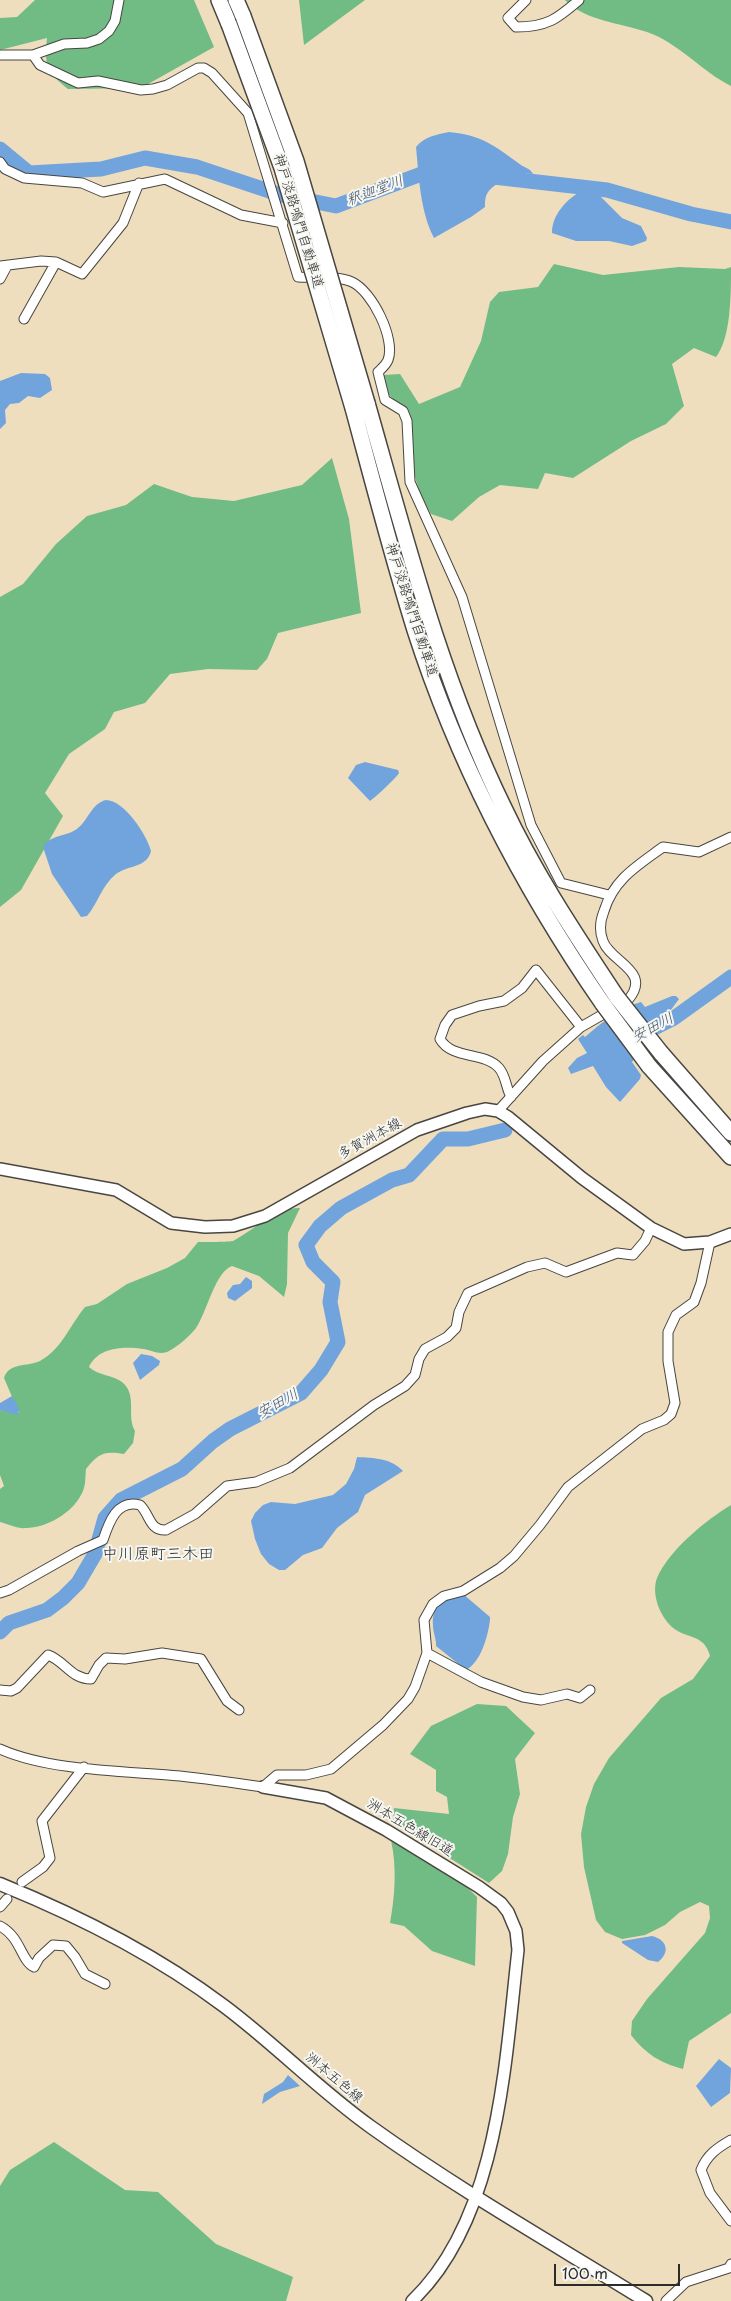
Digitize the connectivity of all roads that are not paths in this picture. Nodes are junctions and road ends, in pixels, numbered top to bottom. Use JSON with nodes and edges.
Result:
{"nodes":[{"id":1,"x":119,"y":0,"type":"edge"},
{"id":2,"x":219,"y":0,"type":"edge"},
{"id":3,"x":236,"y":0,"type":"edge"},
{"id":4,"x":526,"y":0,"type":"edge"},
{"id":5,"x":580,"y":0,"type":"edge"},
{"id":6,"x":0,"y":55,"type":"edge"},
{"id":7,"x":33,"y":55,"type":"junction"},
{"id":8,"x":0,"y":162,"type":"edge"},
{"id":9,"x":139,"y":183,"type":"junction"},
{"id":10,"x":283,"y":224,"type":"junction"},
{"id":11,"x":56,"y":262,"type":"junction"},
{"id":12,"x":3,"y":266,"type":"edge"},
{"id":13,"x":0,"y":279,"type":"edge"},
{"id":14,"x":24,"y":319,"type":"dead end"},
{"id":15,"x":360,"y":406,"type":"junction"},
{"id":16,"x":731,"y":837,"type":"edge"},
{"id":17,"x":609,"y":895,"type":"junction"},
{"id":18,"x":581,"y":1027,"type":"junction"},
{"id":19,"x":511,"y":1097,"type":"junction"},
{"id":20,"x":498,"y":1111,"type":"junction"},
{"id":21,"x":731,"y":1133,"type":"edge"},
{"id":22,"x":731,"y":1157,"type":"edge"},
{"id":23,"x":0,"y":1169,"type":"edge"},
{"id":24,"x":652,"y":1228,"type":"junction"},
{"id":25,"x":731,"y":1234,"type":"edge"},
{"id":26,"x":710,"y":1242,"type":"junction"},
{"id":27,"x":0,"y":1593,"type":"edge"},
{"id":28,"x":427,"y":1653,"type":"junction"},
{"id":29,"x":0,"y":1690,"type":"edge"},
{"id":30,"x":590,"y":1690,"type":"dead end"},
{"id":31,"x":239,"y":1710,"type":"dead end"},
{"id":32,"x":0,"y":1749,"type":"edge"},
{"id":33,"x":84,"y":1767,"type":"junction"},
{"id":34,"x":263,"y":1787,"type":"junction"},
{"id":35,"x":22,"y":1882,"type":"dead end"},
{"id":36,"x":0,"y":1884,"type":"edge"},
{"id":37,"x":7,"y":1899,"type":"dead end"},
{"id":38,"x":0,"y":1907,"type":"edge"},
{"id":39,"x":0,"y":1926,"type":"edge"},
{"id":40,"x":105,"y":1984,"type":"dead end"},
{"id":41,"x":731,"y":2140,"type":"edge"},
{"id":42,"x":475,"y":2196,"type":"junction"},
{"id":43,"x":731,"y":2221,"type":"edge"},
{"id":44,"x":731,"y":2264,"type":"edge"},
{"id":45,"x":412,"y":2301,"type":"edge"},
{"id":46,"x":646,"y":2301,"type":"edge"},
{"id":47,"x":666,"y":2301,"type":"edge"}],
"edges":[{"from":1,"to":7,"type":"street"},
{"from":2,"to":15,"type":"highway","name":"神戸淡路鳴門自動車道","bridge":true},
{"from":3,"to":15,"type":"highway","name":"神戸淡路鳴門自動車道","bridge":true},
{"from":4,"to":5,"type":"street"},
{"from":6,"to":7,"type":"street"},
{"from":7,"to":10,"type":"street"},
{"from":8,"to":9,"type":"street"},
{"from":9,"to":10,"type":"street"},
{"from":9,"to":11,"type":"street"},
{"from":10,"to":17,"type":"street"},
{"from":11,"to":12,"type":"street"},
{"from":11,"to":14,"type":"street"},
{"from":12,"to":13,"type":"street"},
{"from":15,"to":21,"type":"highway","name":"神戸淡路鳴門自動車道","bridge":true},
{"from":15,"to":22,"type":"highway","name":"神戸淡路鳴門自動車道","bridge":true},
{"from":16,"to":17,"type":"street"},
{"from":17,"to":18,"type":"street"},
{"from":18,"to":19,"type":"street"},
{"from":18,"to":19,"type":"street"},
{"from":19,"to":20,"type":"street"},
{"from":20,"to":23,"type":"main road","name":"多賀洲本線"},
{"from":20,"to":24,"type":"main road"},
{"from":24,"to":26,"type":"main road"},
{"from":24,"to":27,"type":"street"},
{"from":25,"to":26,"type":"main road"},
{"from":26,"to":28,"type":"street"},
{"from":28,"to":30,"type":"street"},
{"from":28,"to":34,"type":"street"},
{"from":29,"to":31,"type":"street"},
{"from":32,"to":33,"type":"street","name":"洲本五色線旧道"},
{"from":33,"to":34,"type":"street","name":"洲本五色線旧道"},
{"from":33,"to":35,"type":"street"},
{"from":34,"to":42,"type":"main road","name":"洲本五色線旧道"},
{"from":36,"to":42,"type":"main road","name":"洲本五色線"},
{"from":37,"to":38,"type":"street"},
{"from":39,"to":40,"type":"street"},
{"from":41,"to":43,"type":"street"},
{"from":42,"to":45,"type":"main road","name":"洲本五色線旧道"},
{"from":42,"to":46,"type":"main road","name":"洲本五色線"},
{"from":44,"to":47,"type":"street"}]}
